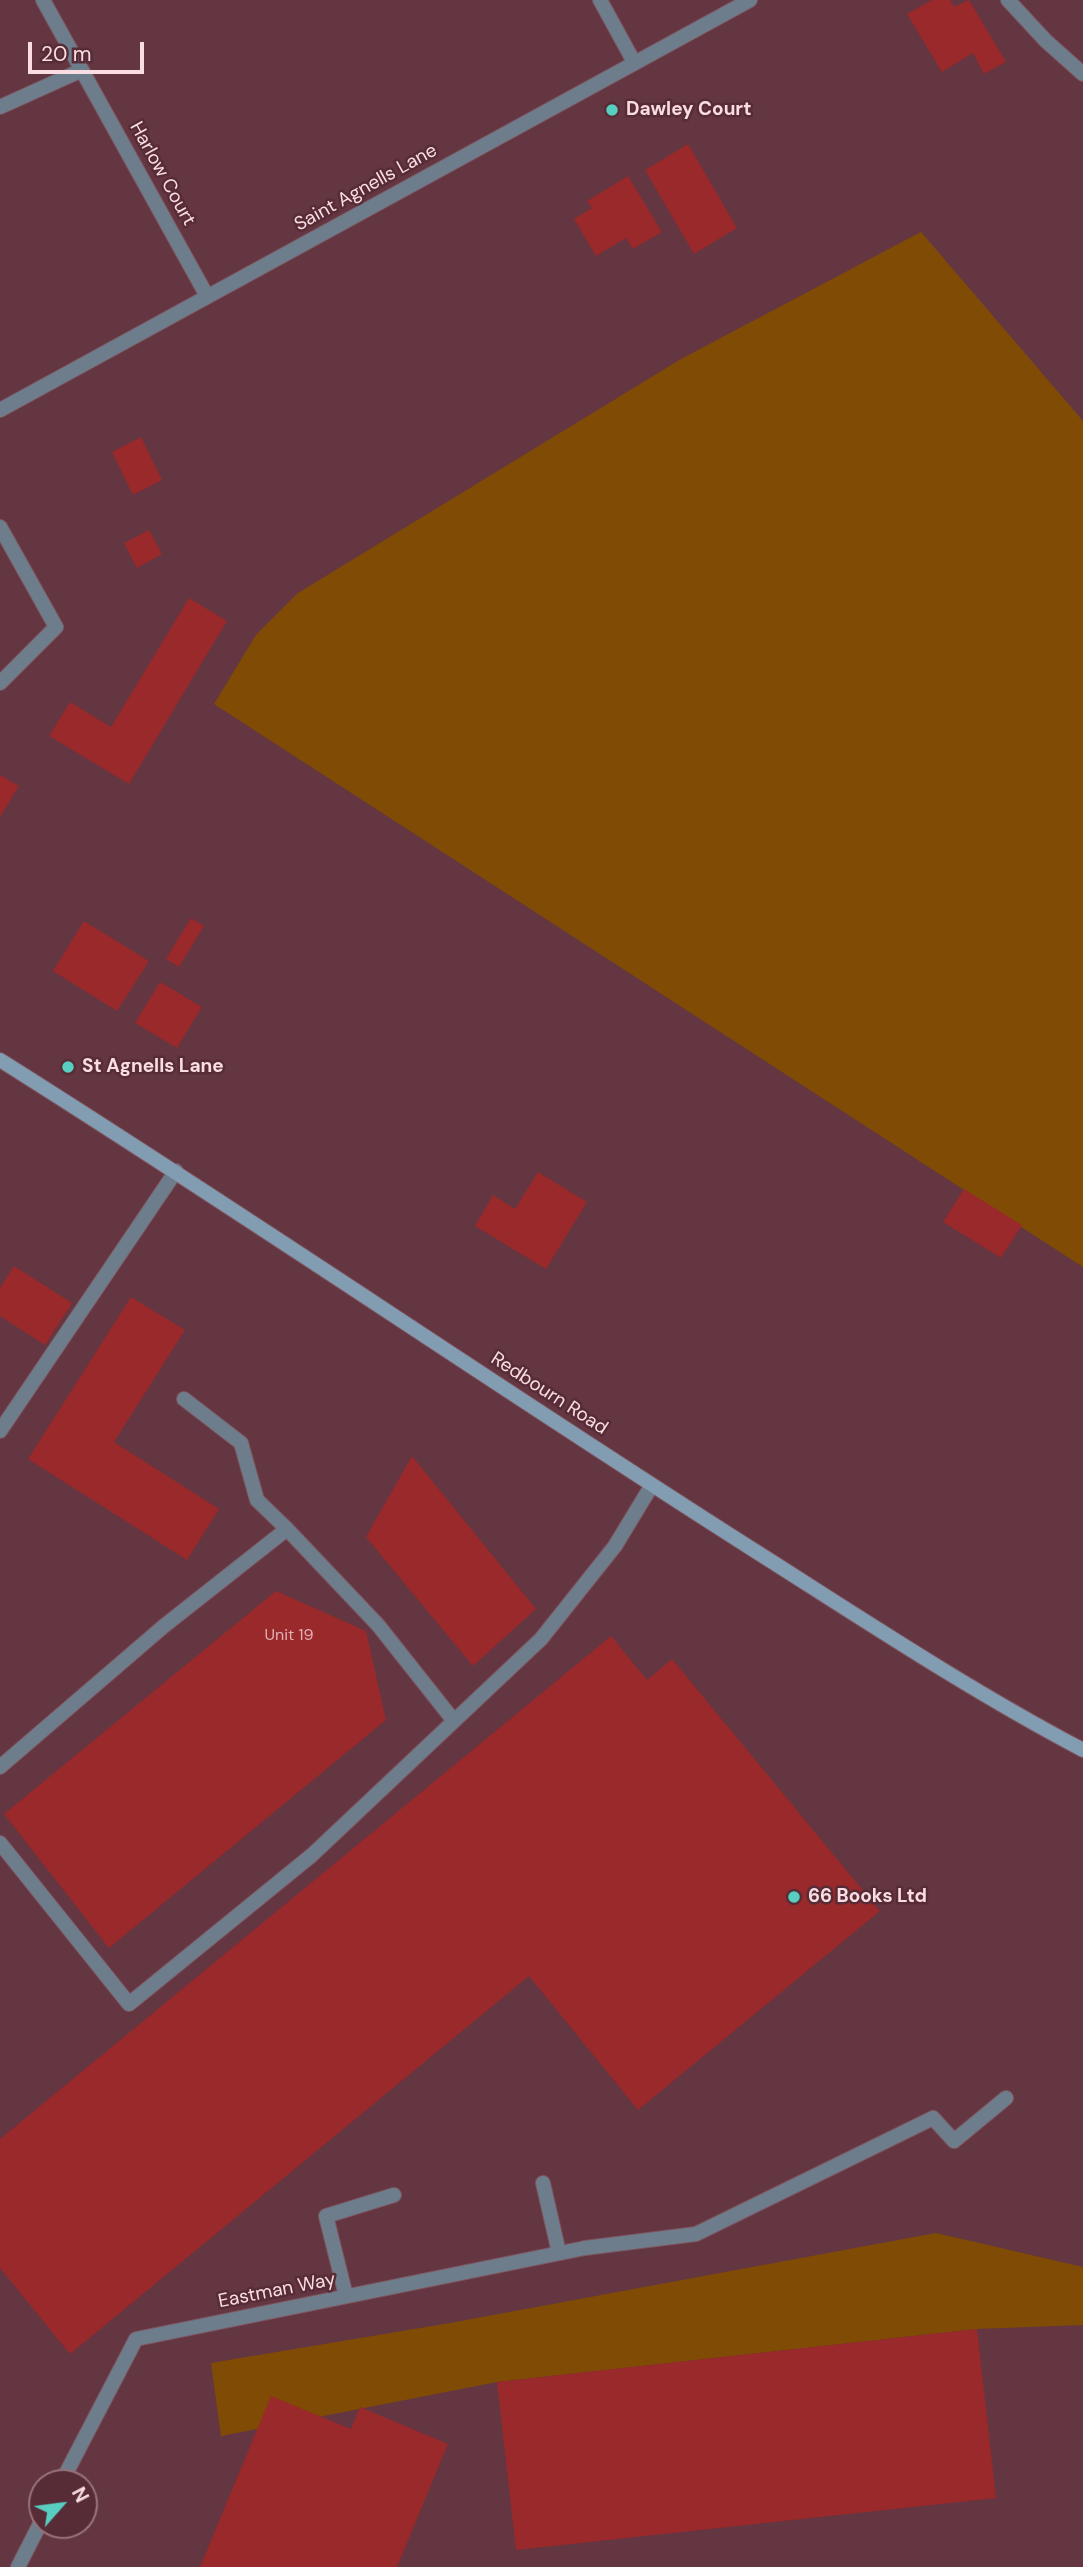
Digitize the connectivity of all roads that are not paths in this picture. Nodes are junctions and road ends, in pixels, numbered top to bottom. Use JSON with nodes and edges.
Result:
{"nodes":[{"id":1,"x":43,"y":0,"type":"edge"},
{"id":2,"x":600,"y":0,"type":"edge"},
{"id":3,"x":751,"y":0,"type":"edge"},
{"id":4,"x":1008,"y":0,"type":"edge"},
{"id":5,"x":634,"y":62,"type":"junction"},
{"id":6,"x":82,"y":71,"type":"junction"},
{"id":7,"x":1083,"y":74,"type":"edge"},
{"id":8,"x":0,"y":107,"type":"edge"},
{"id":9,"x":207,"y":296,"type":"junction"},
{"id":10,"x":0,"y":410,"type":"edge"},
{"id":11,"x":0,"y":527,"type":"edge"},
{"id":12,"x":0,"y":683,"type":"edge"},
{"id":13,"x":0,"y":1060,"type":"edge"},
{"id":14,"x":176,"y":1171,"type":"junction"},
{"id":15,"x":184,"y":1399,"type":"dead end"},
{"id":16,"x":2,"y":1424,"type":"edge"},
{"id":17,"x":652,"y":1485,"type":"junction"},
{"id":18,"x":287,"y":1529,"type":"junction"},
{"id":19,"x":454,"y":1721,"type":"junction"},
{"id":20,"x":1083,"y":1750,"type":"edge"},
{"id":21,"x":0,"y":1768,"type":"edge"},
{"id":22,"x":0,"y":1843,"type":"edge"},
{"id":23,"x":1006,"y":2098,"type":"dead end"},
{"id":24,"x":543,"y":2183,"type":"dead end"},
{"id":25,"x":394,"y":2195,"type":"dead end"},
{"id":26,"x":559,"y":2253,"type":"junction"},
{"id":27,"x":346,"y":2296,"type":"junction"},
{"id":28,"x":68,"y":2469,"type":"edge"},
{"id":29,"x":32,"y":2539,"type":"edge"},
{"id":30,"x":18,"y":2567,"type":"edge"}],
"edges":[{"from":1,"to":6,"type":"street","name":"Harlow Court"},
{"from":2,"to":5,"type":"street"},
{"from":3,"to":5,"type":"street","name":"Saint Agnells Lane"},
{"from":4,"to":7,"type":"street"},
{"from":5,"to":9,"type":"street","name":"Saint Agnells Lane"},
{"from":6,"to":8,"type":"street"},
{"from":6,"to":9,"type":"street","name":"Harlow Court"},
{"from":9,"to":10,"type":"street","name":"Saint Agnells Lane"},
{"from":11,"to":12,"type":"street"},
{"from":13,"to":14,"type":"main road","name":"Redbourn Road"},
{"from":14,"to":16,"type":"street"},
{"from":14,"to":17,"type":"main road","name":"Redbourn Road"},
{"from":15,"to":18,"type":"street"},
{"from":17,"to":19,"type":"street"},
{"from":17,"to":20,"type":"main road","name":"Redbourn Road"},
{"from":18,"to":19,"type":"street"},
{"from":18,"to":21,"type":"street"},
{"from":19,"to":22,"type":"street"},
{"from":23,"to":26,"type":"street","name":"Eastman Way"},
{"from":24,"to":26,"type":"street"},
{"from":25,"to":27,"type":"street"},
{"from":26,"to":27,"type":"street","name":"Eastman Way"},
{"from":27,"to":28,"type":"street","name":"Eastman Way"},
{"from":29,"to":30,"type":"street"}]}
